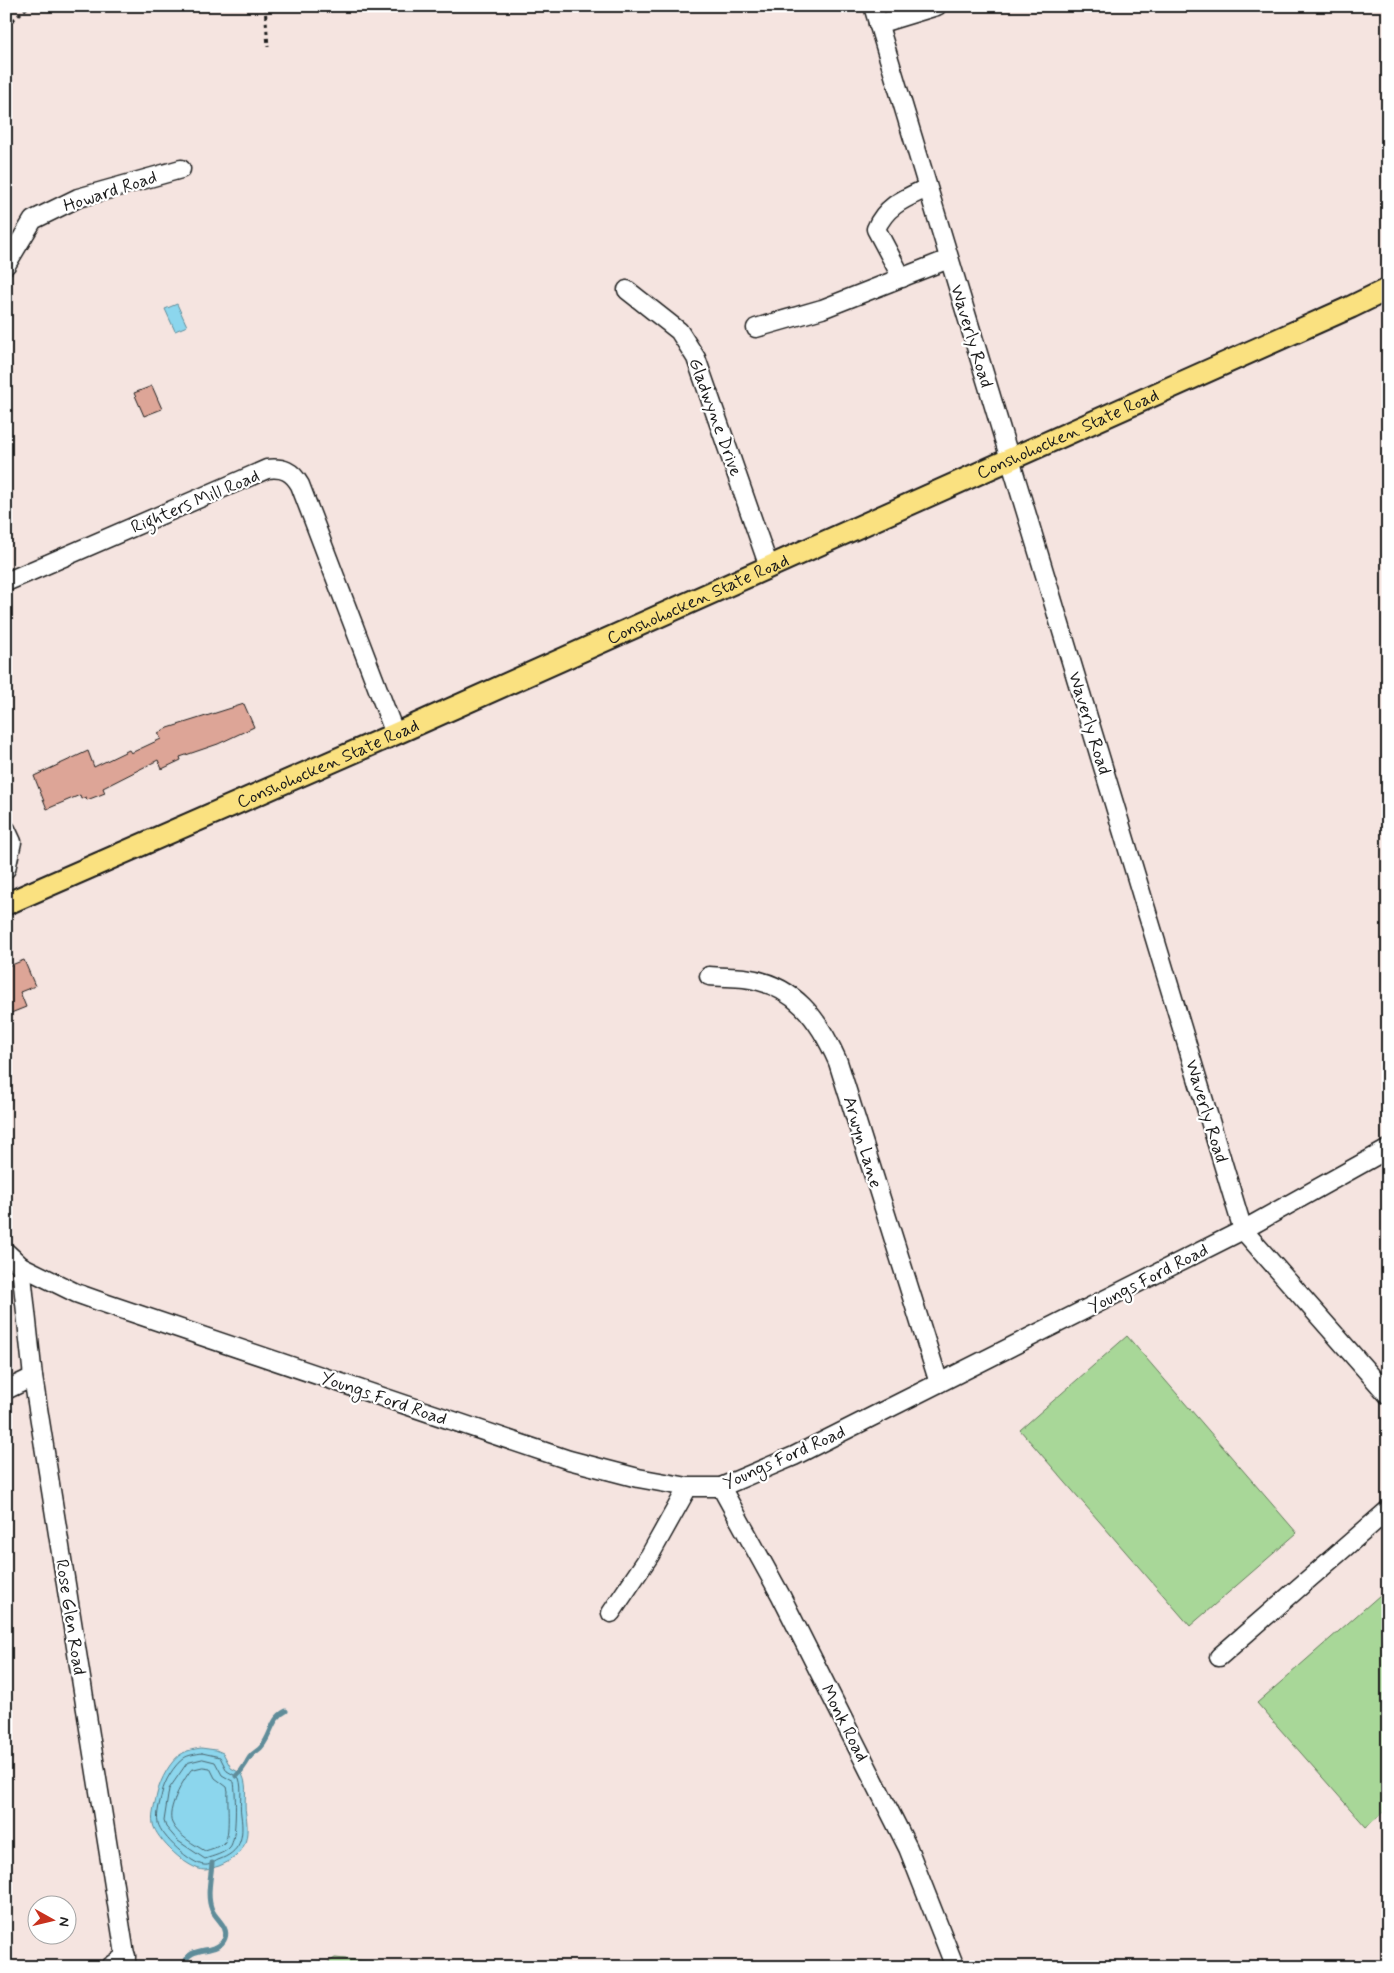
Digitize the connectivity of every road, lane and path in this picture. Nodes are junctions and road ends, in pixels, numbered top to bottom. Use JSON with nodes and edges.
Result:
{"nodes":[{"id":1,"x":29,"y":6,"type":"edge"},
{"id":2,"x":264,"y":6,"type":"edge"},
{"id":3,"x":872,"y":6,"type":"edge"},
{"id":4,"x":936,"y":6,"type":"edge"},
{"id":5,"x":878,"y":24,"type":"junction"},
{"id":6,"x":6,"y":26,"type":"edge"},
{"id":7,"x":268,"y":47,"type":"dead end"},
{"id":8,"x":181,"y":169,"type":"dead end"},
{"id":9,"x":927,"y":188,"type":"junction"},
{"id":10,"x":949,"y":259,"type":"junction"},
{"id":11,"x":6,"y":265,"type":"edge"},
{"id":12,"x":902,"y":278,"type":"junction"},
{"id":13,"x":1388,"y":289,"type":"edge"},
{"id":14,"x":627,"y":290,"type":"dead end"},
{"id":15,"x":756,"y":328,"type":"dead end"},
{"id":16,"x":1010,"y":460,"type":"junction"},
{"id":17,"x":769,"y":567,"type":"junction"},
{"id":18,"x":6,"y":582,"type":"edge"},
{"id":19,"x":394,"y":734,"type":"junction"},
{"id":20,"x":6,"y":829,"type":"edge"},
{"id":21,"x":7,"y":868,"type":"edge"},
{"id":22,"x":6,"y":904,"type":"edge"},
{"id":23,"x":709,"y":976,"type":"dead end"},
{"id":24,"x":1388,"y":1149,"type":"edge"},
{"id":25,"x":1243,"y":1230,"type":"junction"},
{"id":26,"x":6,"y":1252,"type":"edge"},
{"id":27,"x":21,"y":1266,"type":"junction"},
{"id":28,"x":33,"y":1377,"type":"junction"},
{"id":29,"x":939,"y":1383,"type":"junction"},
{"id":30,"x":6,"y":1390,"type":"edge"},
{"id":31,"x":1388,"y":1395,"type":"edge"},
{"id":32,"x":688,"y":1487,"type":"junction"},
{"id":33,"x":721,"y":1487,"type":"junction"},
{"id":34,"x":1388,"y":1510,"type":"edge"},
{"id":35,"x":611,"y":1613,"type":"dead end"},
{"id":36,"x":1219,"y":1657,"type":"dead end"},
{"id":37,"x":127,"y":1962,"type":"edge"},
{"id":38,"x":110,"y":1967,"type":"edge"},
{"id":39,"x":955,"y":1967,"type":"edge"}],
"edges":[{"from":1,"to":6,"type":"path"},
{"from":2,"to":7,"type":"path"},
{"from":3,"to":5,"type":"street","name":"Waverly Road"},
{"from":4,"to":5,"type":"street"},
{"from":5,"to":9,"type":"street","name":"Waverly Road"},
{"from":8,"to":11,"type":"street","name":"Howard Road"},
{"from":9,"to":10,"type":"street","name":"Waverly Road"},
{"from":9,"to":12,"type":"street"},
{"from":10,"to":12,"type":"street"},
{"from":10,"to":16,"type":"street","name":"Waverly Road"},
{"from":12,"to":15,"type":"street"},
{"from":13,"to":16,"type":"main road","name":"Conshohocken State Road"},
{"from":14,"to":17,"type":"street","name":"Gladwyne Drive"},
{"from":16,"to":17,"type":"main road","name":"Conshohocken State Road"},
{"from":16,"to":25,"type":"street","name":"Waverly Road"},
{"from":17,"to":19,"type":"main road","name":"Conshohocken State Road"},
{"from":18,"to":19,"type":"street","name":"Righters Mill Road"},
{"from":19,"to":22,"type":"main road","name":"Conshohocken State Road"},
{"from":20,"to":21,"type":"street"},
{"from":23,"to":29,"type":"street","name":"Arwyn Lane"},
{"from":24,"to":25,"type":"street","name":"Youngs Ford Road"},
{"from":25,"to":29,"type":"street","name":"Youngs Ford Road"},
{"from":25,"to":31,"type":"street","name":"Waverly Road"},
{"from":26,"to":27,"type":"street","name":"Youngs Ford Road"},
{"from":27,"to":28,"type":"street","name":"Rose Glen Road"},
{"from":27,"to":32,"type":"street","name":"Youngs Ford Road"},
{"from":28,"to":30,"type":"street"},
{"from":28,"to":37,"type":"street","name":"Rose Glen Road"},
{"from":29,"to":33,"type":"street","name":"Youngs Ford Road"},
{"from":32,"to":33,"type":"street","name":"Youngs Ford Road"},
{"from":32,"to":35,"type":"street"},
{"from":33,"to":39,"type":"street","name":"Monk Road"},
{"from":34,"to":36,"type":"street"},
{"from":37,"to":38,"type":"street"}]}
